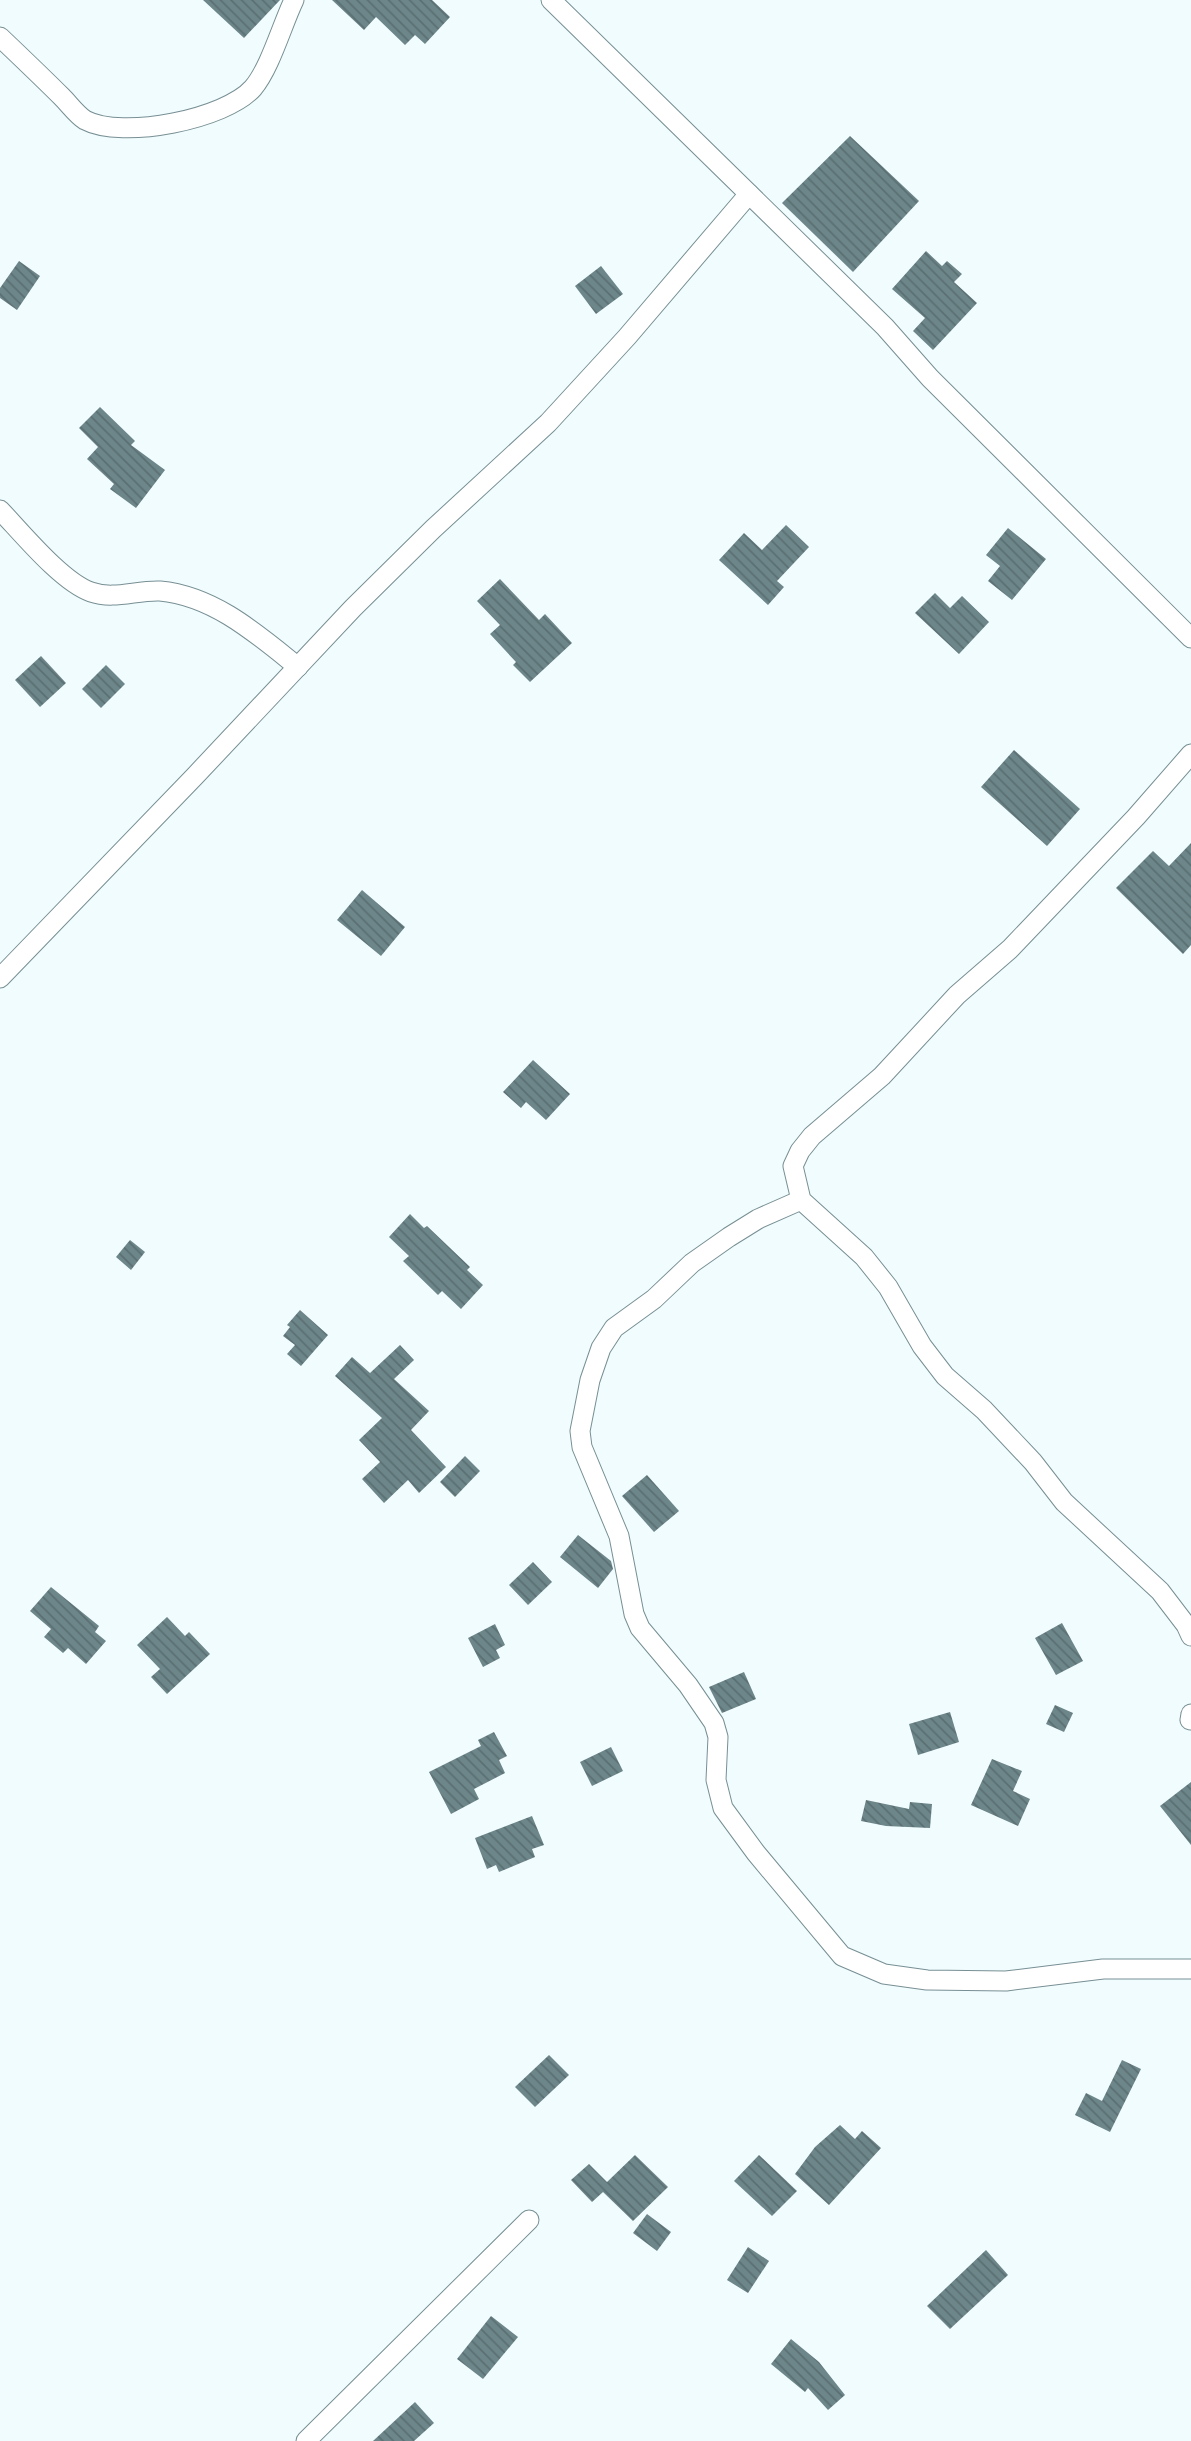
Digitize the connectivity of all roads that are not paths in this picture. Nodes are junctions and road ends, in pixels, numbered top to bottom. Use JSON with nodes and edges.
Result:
{"nodes":[{"id":1,"x":294,"y":0,"type":"edge"},
{"id":2,"x":551,"y":0,"type":"edge"},
{"id":3,"x":0,"y":37,"type":"edge"},
{"id":4,"x":749,"y":194,"type":"junction"},
{"id":5,"x":0,"y":510,"type":"edge"},
{"id":6,"x":1191,"y":638,"type":"edge"},
{"id":7,"x":298,"y":667,"type":"junction"},
{"id":8,"x":1191,"y":754,"type":"edge"},
{"id":9,"x":0,"y":978,"type":"edge"},
{"id":10,"x":801,"y":1200,"type":"junction"},
{"id":11,"x":1191,"y":1636,"type":"edge"},
{"id":12,"x":1191,"y":1969,"type":"edge"},
{"id":13,"x":529,"y":2220,"type":"dead end"},
{"id":14,"x":306,"y":2441,"type":"edge"}],
"edges":[{"from":1,"to":3,"type":"street"},
{"from":2,"to":4,"type":"street"},
{"from":4,"to":6,"type":"street"},
{"from":4,"to":7,"type":"street"},
{"from":5,"to":7,"type":"street"},
{"from":7,"to":9,"type":"street"},
{"from":8,"to":10,"type":"street"},
{"from":10,"to":11,"type":"street"},
{"from":10,"to":12,"type":"street"},
{"from":13,"to":14,"type":"street"}]}
